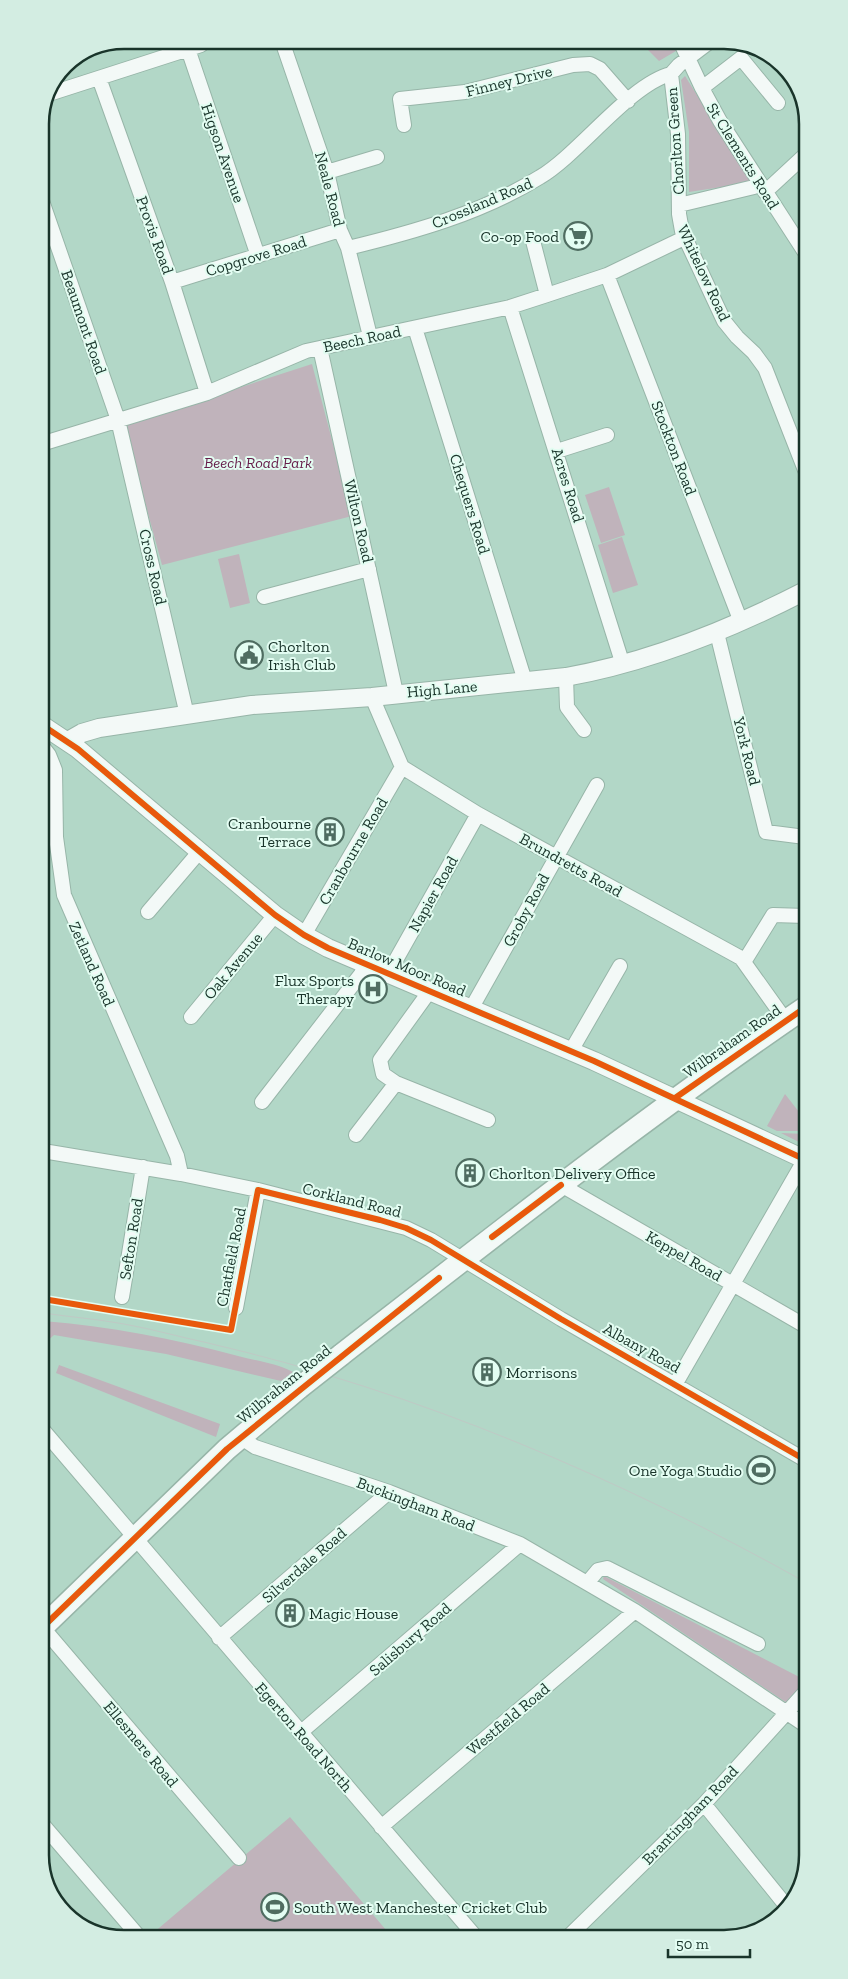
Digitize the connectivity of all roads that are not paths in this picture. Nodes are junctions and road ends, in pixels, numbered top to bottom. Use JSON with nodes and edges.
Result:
{"nodes":[{"id":1,"x":188,"y":49,"type":"edge"},
{"id":2,"x":195,"y":49,"type":"edge"},
{"id":3,"x":285,"y":49,"type":"edge"},
{"id":4,"x":684,"y":49,"type":"edge"},
{"id":5,"x":701,"y":49,"type":"edge"},
{"id":6,"x":688,"y":59,"type":"junction"},
{"id":7,"x":671,"y":74,"type":"junction"},
{"id":8,"x":99,"y":78,"type":"junction"},
{"id":9,"x":702,"y":88,"type":"junction"},
{"id":10,"x":56,"y":92,"type":"edge"},
{"id":11,"x":628,"y":101,"type":"junction"},
{"id":12,"x":778,"y":103,"type":"dead end"},
{"id":13,"x":404,"y":125,"type":"dead end"},
{"id":14,"x":377,"y":157,"type":"dead end"},
{"id":15,"x":799,"y":160,"type":"edge"},
{"id":16,"x":327,"y":172,"type":"junction"},
{"id":17,"x":762,"y":188,"type":"junction"},
{"id":18,"x":679,"y":205,"type":"junction"},
{"id":19,"x":49,"y":221,"type":"edge"},
{"id":20,"x":340,"y":230,"type":"junction"},
{"id":21,"x":684,"y":238,"type":"junction"},
{"id":22,"x":532,"y":241,"type":"dead end"},
{"id":23,"x":799,"y":243,"type":"edge"},
{"id":24,"x":348,"y":248,"type":"junction"},
{"id":25,"x":258,"y":256,"type":"junction"},
{"id":26,"x":607,"y":274,"type":"junction"},
{"id":27,"x":172,"y":282,"type":"junction"},
{"id":28,"x":547,"y":295,"type":"junction"},
{"id":29,"x":510,"y":306,"type":"junction"},
{"id":30,"x":415,"y":328,"type":"junction"},
{"id":31,"x":370,"y":336,"type":"junction"},
{"id":32,"x":320,"y":348,"type":"junction"},
{"id":33,"x":207,"y":393,"type":"junction"},
{"id":34,"x":118,"y":420,"type":"junction"},
{"id":35,"x":607,"y":435,"type":"dead end"},
{"id":36,"x":49,"y":442,"type":"edge"},
{"id":37,"x":557,"y":451,"type":"junction"},
{"id":38,"x":799,"y":455,"type":"edge"},
{"id":39,"x":370,"y":570,"type":"junction"},
{"id":40,"x":799,"y":594,"type":"edge"},
{"id":41,"x":264,"y":597,"type":"dead end"},
{"id":42,"x":741,"y":622,"type":"junction"},
{"id":43,"x":717,"y":633,"type":"junction"},
{"id":44,"x":623,"y":665,"type":"junction"},
{"id":45,"x":566,"y":677,"type":"junction"},
{"id":46,"x":525,"y":681,"type":"junction"},
{"id":47,"x":396,"y":693,"type":"junction"},
{"id":48,"x":372,"y":697,"type":"junction"},
{"id":49,"x":187,"y":714,"type":"junction"},
{"id":50,"x":584,"y":730,"type":"dead end"},
{"id":51,"x":49,"y":735,"type":"edge"},
{"id":52,"x":68,"y":742,"type":"junction"},
{"id":53,"x":49,"y":752,"type":"edge"},
{"id":54,"x":402,"y":767,"type":"junction"},
{"id":55,"x":596,"y":785,"type":"dead end"},
{"id":56,"x":478,"y":814,"type":"junction"},
{"id":57,"x":799,"y":836,"type":"edge"},
{"id":58,"x":200,"y":851,"type":"junction"},
{"id":59,"x":556,"y":856,"type":"junction"},
{"id":60,"x":148,"y":912,"type":"dead end"},
{"id":61,"x":276,"y":915,"type":"junction"},
{"id":62,"x":799,"y":916,"type":"edge"},
{"id":63,"x":304,"y":935,"type":"junction"},
{"id":64,"x":744,"y":962,"type":"junction"},
{"id":65,"x":366,"y":964,"type":"junction"},
{"id":66,"x":620,"y":966,"type":"dead end"},
{"id":67,"x":388,"y":974,"type":"junction"},
{"id":68,"x":429,"y":992,"type":"junction"},
{"id":69,"x":471,"y":1009,"type":"junction"},
{"id":70,"x":799,"y":1012,"type":"edge"},
{"id":71,"x":191,"y":1017,"type":"dead end"},
{"id":72,"x":786,"y":1021,"type":"junction"},
{"id":73,"x":571,"y":1051,"type":"junction"},
{"id":74,"x":396,"y":1083,"type":"junction"},
{"id":75,"x":675,"y":1098,"type":"junction"},
{"id":76,"x":262,"y":1102,"type":"dead end"},
{"id":77,"x":488,"y":1120,"type":"dead end"},
{"id":78,"x":356,"y":1135,"type":"dead end"},
{"id":79,"x":49,"y":1152,"type":"edge"},
{"id":80,"x":799,"y":1157,"type":"edge"},
{"id":81,"x":143,"y":1167,"type":"junction"},
{"id":82,"x":799,"y":1172,"type":"edge"},
{"id":83,"x":181,"y":1174,"type":"junction"},
{"id":84,"x":561,"y":1186,"type":"junction"},
{"id":85,"x":258,"y":1190,"type":"junction"},
{"id":86,"x":462,"y":1260,"type":"junction"},
{"id":87,"x":734,"y":1285,"type":"junction"},
{"id":88,"x":122,"y":1297,"type":"dead end"},
{"id":89,"x":236,"y":1308,"type":"dead end"},
{"id":90,"x":799,"y":1322,"type":"edge"},
{"id":91,"x":676,"y":1383,"type":"junction"},
{"id":92,"x":49,"y":1437,"type":"edge"},
{"id":93,"x":240,"y":1437,"type":"junction"},
{"id":94,"x":799,"y":1456,"type":"edge"},
{"id":95,"x":389,"y":1492,"type":"junction"},
{"id":96,"x":134,"y":1537,"type":"junction"},
{"id":97,"x":520,"y":1544,"type":"junction"},
{"id":98,"x":588,"y":1582,"type":"junction"},
{"id":99,"x":635,"y":1610,"type":"junction"},
{"id":100,"x":49,"y":1623,"type":"edge"},
{"id":101,"x":49,"y":1634,"type":"edge"},
{"id":102,"x":219,"y":1638,"type":"junction"},
{"id":103,"x":758,"y":1644,"type":"dead end"},
{"id":104,"x":799,"y":1699,"type":"edge"},
{"id":105,"x":787,"y":1712,"type":"junction"},
{"id":106,"x":799,"y":1721,"type":"edge"},
{"id":107,"x":300,"y":1733,"type":"junction"},
{"id":108,"x":704,"y":1804,"type":"junction"},
{"id":109,"x":381,"y":1827,"type":"junction"},
{"id":110,"x":49,"y":1832,"type":"edge"},
{"id":111,"x":239,"y":1858,"type":"dead end"},
{"id":112,"x":783,"y":1902,"type":"edge"},
{"id":113,"x":133,"y":1930,"type":"edge"},
{"id":114,"x":470,"y":1930,"type":"edge"},
{"id":115,"x":575,"y":1930,"type":"edge"}],
"edges":[{"from":1,"to":8,"type":"street"},
{"from":2,"to":25,"type":"street","name":"Higson Avenue"},
{"from":3,"to":16,"type":"street","name":"Neale Road"},
{"from":4,"to":6,"type":"street","name":"St Clements Road"},
{"from":5,"to":6,"type":"street","name":"Chorlton Green"},
{"from":6,"to":7,"type":"street","name":"Chorlton Green"},
{"from":6,"to":9,"type":"street","name":"St Clements Road"},
{"from":7,"to":11,"type":"street","name":"Crossland Road"},
{"from":7,"to":18,"type":"street","name":"Chorlton Green"},
{"from":8,"to":10,"type":"street"},
{"from":8,"to":27,"type":"street","name":"Provis Road"},
{"from":9,"to":12,"type":"street"},
{"from":9,"to":17,"type":"street","name":"St Clements Road"},
{"from":11,"to":13,"type":"street","name":"Finney Drive"},
{"from":11,"to":24,"type":"street","name":"Crossland Road"},
{"from":14,"to":16,"type":"street"},
{"from":15,"to":17,"type":"street"},
{"from":16,"to":20,"type":"street","name":"Neale Road"},
{"from":17,"to":18,"type":"street","name":"Chorlton Green"},
{"from":17,"to":23,"type":"street","name":"St Clements Road"},
{"from":18,"to":21,"type":"street","name":"Whitelow Road"},
{"from":19,"to":34,"type":"street","name":"Beaumont Road"},
{"from":20,"to":24,"type":"street","name":"Neale Road"},
{"from":20,"to":25,"type":"street","name":"Copgrove Road"},
{"from":21,"to":26,"type":"street","name":"Beech Road"},
{"from":21,"to":38,"type":"street","name":"Whitelow Road"},
{"from":22,"to":28,"type":"street"},
{"from":24,"to":31,"type":"street","name":"Neale Road"},
{"from":25,"to":27,"type":"street","name":"Copgrove Road"},
{"from":26,"to":28,"type":"street","name":"Beech Road"},
{"from":26,"to":42,"type":"street","name":"Stockton Road"},
{"from":27,"to":33,"type":"street","name":"Provis Road"},
{"from":28,"to":29,"type":"street","name":"Beech Road"},
{"from":29,"to":30,"type":"street","name":"Beech Road"},
{"from":29,"to":37,"type":"street","name":"Acres Road"},
{"from":30,"to":31,"type":"street","name":"Beech Road"},
{"from":30,"to":46,"type":"street","name":"Chequers Road"},
{"from":31,"to":32,"type":"street","name":"Beech Road"},
{"from":32,"to":33,"type":"street","name":"Beech Road"},
{"from":32,"to":39,"type":"street","name":"Wilton Road"},
{"from":33,"to":34,"type":"street","name":"Beech Road"},
{"from":34,"to":36,"type":"street","name":"Beech Road"},
{"from":34,"to":49,"type":"street","name":"Cross Road"},
{"from":35,"to":37,"type":"street"},
{"from":37,"to":44,"type":"street","name":"Acres Road"},
{"from":39,"to":41,"type":"street"},
{"from":39,"to":47,"type":"street","name":"Wilton Road"},
{"from":40,"to":42,"type":"main road","name":"High Lane"},
{"from":42,"to":43,"type":"main road","name":"High Lane"},
{"from":43,"to":44,"type":"main road","name":"High Lane"},
{"from":43,"to":57,"type":"street","name":"York Road"},
{"from":44,"to":45,"type":"main road","name":"High Lane"},
{"from":45,"to":46,"type":"main road","name":"High Lane"},
{"from":45,"to":50,"type":"street"},
{"from":46,"to":47,"type":"main road","name":"High Lane"},
{"from":47,"to":48,"type":"main road","name":"High Lane"},
{"from":48,"to":49,"type":"main road","name":"High Lane"},
{"from":48,"to":54,"type":"street"},
{"from":49,"to":52,"type":"main road","name":"High Lane"},
{"from":51,"to":52,"type":"main road","name":"Barlow Moor Road"},
{"from":52,"to":58,"type":"main road","name":"Barlow Moor Road"},
{"from":53,"to":83,"type":"street","name":"Zetland Road"},
{"from":54,"to":56,"type":"street","name":"Brundretts Road"},
{"from":54,"to":63,"type":"street","name":"Cranbourne Road"},
{"from":55,"to":59,"type":"street","name":"Groby Road"},
{"from":56,"to":59,"type":"street","name":"Brundretts Road"},
{"from":56,"to":67,"type":"street","name":"Napier Road"},
{"from":58,"to":60,"type":"street"},
{"from":58,"to":61,"type":"main road","name":"Barlow Moor Road"},
{"from":59,"to":64,"type":"street","name":"Brundretts Road"},
{"from":59,"to":69,"type":"street","name":"Groby Road"},
{"from":61,"to":63,"type":"main road","name":"Barlow Moor Road"},
{"from":61,"to":71,"type":"street","name":"Oak Avenue"},
{"from":62,"to":64,"type":"street"},
{"from":63,"to":65,"type":"main road","name":"Barlow Moor Road"},
{"from":64,"to":72,"type":"street","name":"Brundretts Road"},
{"from":65,"to":67,"type":"main road","name":"Barlow Moor Road"},
{"from":65,"to":76,"type":"street"},
{"from":66,"to":73,"type":"street"},
{"from":67,"to":68,"type":"main road","name":"Barlow Moor Road"},
{"from":68,"to":69,"type":"main road","name":"Barlow Moor Road"},
{"from":68,"to":74,"type":"street"},
{"from":69,"to":73,"type":"main road","name":"Barlow Moor Road"},
{"from":70,"to":72,"type":"highway","name":"Wilbraham Road"},
{"from":72,"to":75,"type":"highway","name":"Wilbraham Road"},
{"from":73,"to":75,"type":"main road","name":"Barlow Moor Road"},
{"from":74,"to":77,"type":"street"},
{"from":74,"to":78,"type":"street"},
{"from":75,"to":80,"type":"main road","name":"Barlow Moor Road"},
{"from":75,"to":84,"type":"highway","name":"Wilbraham Road"},
{"from":79,"to":81,"type":"street","name":"Corkland Road"},
{"from":81,"to":83,"type":"street","name":"Corkland Road"},
{"from":81,"to":88,"type":"street","name":"Sefton Road"},
{"from":82,"to":87,"type":"street"},
{"from":83,"to":85,"type":"street","name":"Corkland Road"},
{"from":84,"to":86,"type":"highway","name":"Wilbraham Road"},
{"from":84,"to":87,"type":"street","name":"Keppel Road"},
{"from":85,"to":86,"type":"street","name":"Corkland Road"},
{"from":85,"to":89,"type":"street","name":"Chatfield Road"},
{"from":86,"to":91,"type":"street","name":"Albany Road"},
{"from":86,"to":93,"type":"highway","name":"Wilbraham Road","bridge":true},
{"from":87,"to":90,"type":"street","name":"Keppel Road"},
{"from":87,"to":91,"type":"street"},
{"from":91,"to":94,"type":"street","name":"Albany Road"},
{"from":92,"to":96,"type":"street","name":"Egerton Road North"},
{"from":93,"to":95,"type":"street","name":"Buckingham Road"},
{"from":93,"to":96,"type":"highway","name":"Wilbraham Road"},
{"from":95,"to":97,"type":"street","name":"Buckingham Road"},
{"from":95,"to":102,"type":"street","name":"Silverdale Road"},
{"from":96,"to":100,"type":"highway","name":"Wilbraham Road"},
{"from":96,"to":102,"type":"street","name":"Egerton Road North"},
{"from":97,"to":98,"type":"street","name":"Buckingham Road"},
{"from":97,"to":107,"type":"street","name":"Salisbury Road"},
{"from":98,"to":99,"type":"street","name":"Buckingham Road"},
{"from":98,"to":103,"type":"street"},
{"from":99,"to":105,"type":"street","name":"Buckingham Road"},
{"from":99,"to":109,"type":"street","name":"Westfield Road"},
{"from":101,"to":111,"type":"street","name":"Ellesmere Road"},
{"from":102,"to":107,"type":"street","name":"Egerton Road North"},
{"from":104,"to":105,"type":"street","name":"Brantingham Road"},
{"from":105,"to":106,"type":"street","name":"Buckingham Road"},
{"from":105,"to":108,"type":"street","name":"Brantingham Road"},
{"from":107,"to":109,"type":"street","name":"Egerton Road North"},
{"from":108,"to":112,"type":"street"},
{"from":108,"to":115,"type":"street","name":"Brantingham Road"},
{"from":109,"to":114,"type":"street","name":"Egerton Road North"},
{"from":110,"to":113,"type":"street"}]}
